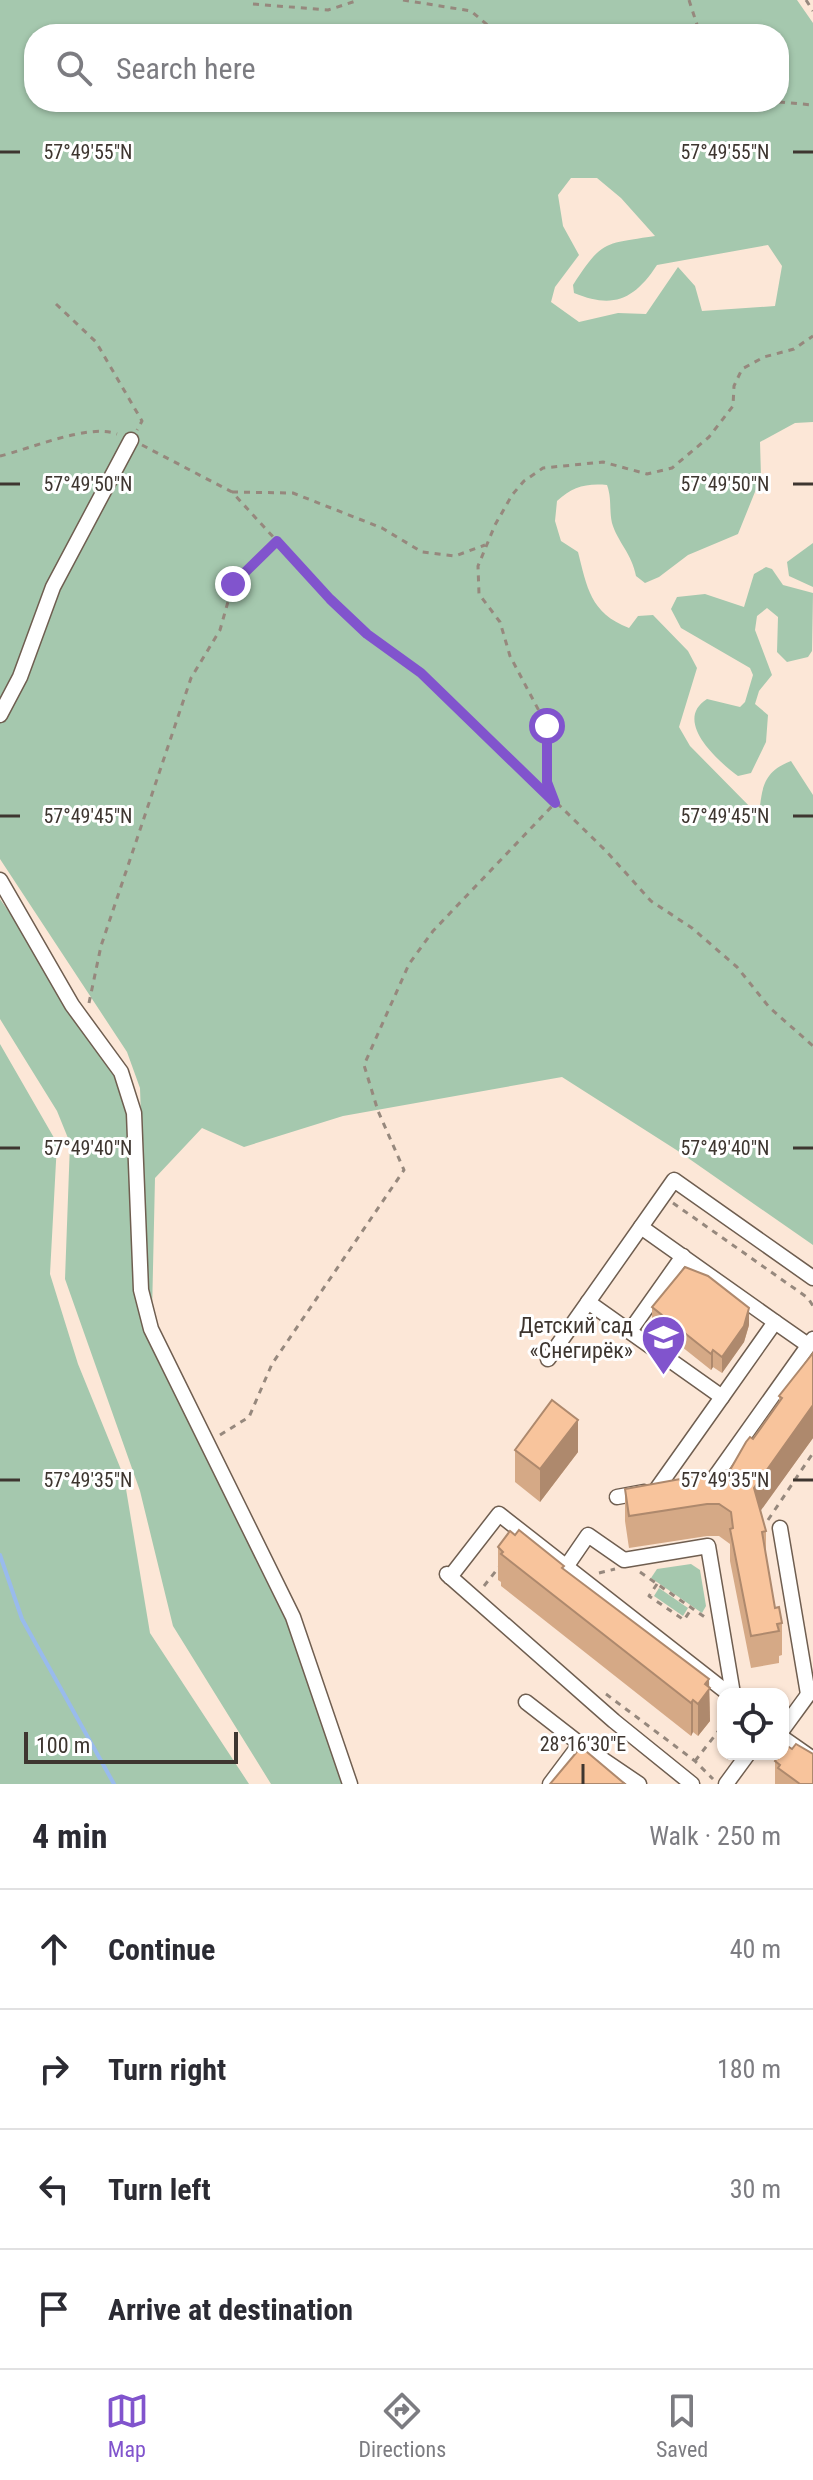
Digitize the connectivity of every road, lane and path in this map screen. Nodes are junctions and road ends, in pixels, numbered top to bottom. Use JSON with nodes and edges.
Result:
{"nodes":[{"id":1,"x":359,"y":0,"type":"edge"},
{"id":2,"x":403,"y":0,"type":"edge"},
{"id":3,"x":689,"y":0,"type":"edge"},
{"id":4,"x":806,"y":0,"type":"edge"},
{"id":5,"x":253,"y":4,"type":"dead end"},
{"id":6,"x":813,"y":11,"type":"edge"},
{"id":7,"x":486,"y":24,"type":"edge"},
{"id":8,"x":697,"y":24,"type":"edge"},
{"id":9,"x":789,"y":103,"type":"edge"},
{"id":10,"x":813,"y":105,"type":"edge"},
{"id":11,"x":56,"y":304,"type":"dead end"},
{"id":12,"x":813,"y":336,"type":"edge"},
{"id":13,"x":131,"y":440,"type":"junction"},
{"id":14,"x":0,"y":456,"type":"edge"},
{"id":15,"x":232,"y":492,"type":"junction"},
{"id":16,"x":277,"y":541,"type":"junction"},
{"id":17,"x":486,"y":545,"type":"junction"},
{"id":18,"x":0,"y":715,"type":"edge"},
{"id":19,"x":555,"y":803,"type":"junction"},
{"id":20,"x":0,"y":880,"type":"edge"},
{"id":21,"x":72,"y":1005,"type":"junction"},
{"id":22,"x":813,"y":1046,"type":"edge"},
{"id":23,"x":663,"y":1196,"type":"junction"},
{"id":24,"x":641,"y":1227,"type":"junction"},
{"id":25,"x":683,"y":1256,"type":"junction"},
{"id":26,"x":813,"y":1278,"type":"edge"},
{"id":27,"x":588,"y":1302,"type":"junction"},
{"id":28,"x":813,"y":1306,"type":"edge"},
{"id":29,"x":775,"y":1322,"type":"junction"},
{"id":30,"x":630,"y":1331,"type":"junction"},
{"id":31,"x":811,"y":1342,"type":"edge"},
{"id":32,"x":548,"y":1359,"type":"dead end"},
{"id":33,"x":722,"y":1397,"type":"junction"},
{"id":34,"x":206,"y":1444,"type":"junction"},
{"id":35,"x":813,"y":1453,"type":"edge"},
{"id":36,"x":656,"y":1490,"type":"junction"},
{"id":37,"x":617,"y":1497,"type":"dead end"},
{"id":38,"x":768,"y":1517,"type":"dead end"},
{"id":39,"x":780,"y":1528,"type":"dead end"},
{"id":40,"x":624,"y":1560,"type":"junction"},
{"id":41,"x":460,"y":1564,"type":"junction"},
{"id":42,"x":500,"y":1566,"type":"edge"},
{"id":43,"x":566,"y":1567,"type":"junction"},
{"id":44,"x":657,"y":1584,"type":"junction"},
{"id":45,"x":692,"y":1608,"type":"junction"},
{"id":46,"x":722,"y":1629,"type":"junction"},
{"id":47,"x":723,"y":1688,"type":"edge"},
{"id":48,"x":730,"y":1688,"type":"edge"},
{"id":49,"x":811,"y":1690,"type":"edge"},
{"id":50,"x":606,"y":1694,"type":"dead end"},
{"id":51,"x":526,"y":1702,"type":"dead end"},
{"id":52,"x":789,"y":1721,"type":"edge"},
{"id":53,"x":717,"y":1733,"type":"edge"},
{"id":54,"x":789,"y":1742,"type":"edge"},
{"id":55,"x":580,"y":1744,"type":"junction"},
{"id":56,"x":813,"y":1759,"type":"edge"},
{"id":57,"x":744,"y":1760,"type":"edge"},
{"id":58,"x":695,"y":1761,"type":"junction"},
{"id":59,"x":350,"y":1784,"type":"edge"},
{"id":60,"x":550,"y":1784,"type":"edge"},
{"id":61,"x":639,"y":1784,"type":"edge"},
{"id":62,"x":692,"y":1784,"type":"edge"},
{"id":63,"x":719,"y":1784,"type":"edge"},
{"id":64,"x":726,"y":1784,"type":"edge"}],
"edges":[{"from":1,"to":5,"type":"path"},
{"from":2,"to":7,"type":"path"},
{"from":3,"to":8,"type":"path"},
{"from":4,"to":6,"type":"path"},
{"from":9,"to":10,"type":"path"},
{"from":11,"to":13,"type":"path"},
{"from":12,"to":17,"type":"path"},
{"from":13,"to":14,"type":"path"},
{"from":13,"to":15,"type":"path"},
{"from":13,"to":18,"type":"street"},
{"from":15,"to":16,"type":"path"},
{"from":15,"to":17,"type":"path"},
{"from":16,"to":19,"type":"path"},
{"from":16,"to":21,"type":"path"},
{"from":17,"to":19,"type":"path"},
{"from":19,"to":22,"type":"path"},
{"from":19,"to":34,"type":"path"},
{"from":20,"to":21,"type":"street"},
{"from":21,"to":34,"type":"street"},
{"from":23,"to":24,"type":"street"},
{"from":23,"to":26,"type":"street"},
{"from":23,"to":28,"type":"path"},
{"from":24,"to":25,"type":"street"},
{"from":24,"to":27,"type":"street"},
{"from":25,"to":29,"type":"street"},
{"from":25,"to":30,"type":"street"},
{"from":27,"to":30,"type":"street"},
{"from":27,"to":32,"type":"street"},
{"from":29,"to":31,"type":"street"},
{"from":29,"to":33,"type":"street"},
{"from":30,"to":33,"type":"street"},
{"from":31,"to":36,"type":"street"},
{"from":33,"to":36,"type":"street"},
{"from":34,"to":59,"type":"street"},
{"from":35,"to":38,"type":"path"},
{"from":36,"to":37,"type":"street"},
{"from":39,"to":49,"type":"street"},
{"from":40,"to":43,"type":"street"},
{"from":40,"to":44,"type":"path"},
{"from":40,"to":46,"type":"street"},
{"from":41,"to":42,"type":"path"},
{"from":41,"to":43,"type":"street"},
{"from":41,"to":62,"type":"street"},
{"from":43,"to":47,"type":"street"},
{"from":44,"to":45,"type":"path"},
{"from":44,"to":45,"type":"path"},
{"from":45,"to":46,"type":"path"},
{"from":46,"to":48,"type":"street"},
{"from":49,"to":52,"type":"street"},
{"from":50,"to":58,"type":"path"},
{"from":51,"to":55,"type":"street"},
{"from":53,"to":58,"type":"path"},
{"from":54,"to":56,"type":"street"},
{"from":55,"to":60,"type":"street"},
{"from":55,"to":61,"type":"street"},
{"from":57,"to":64,"type":"street"},
{"from":58,"to":63,"type":"path"}]}
